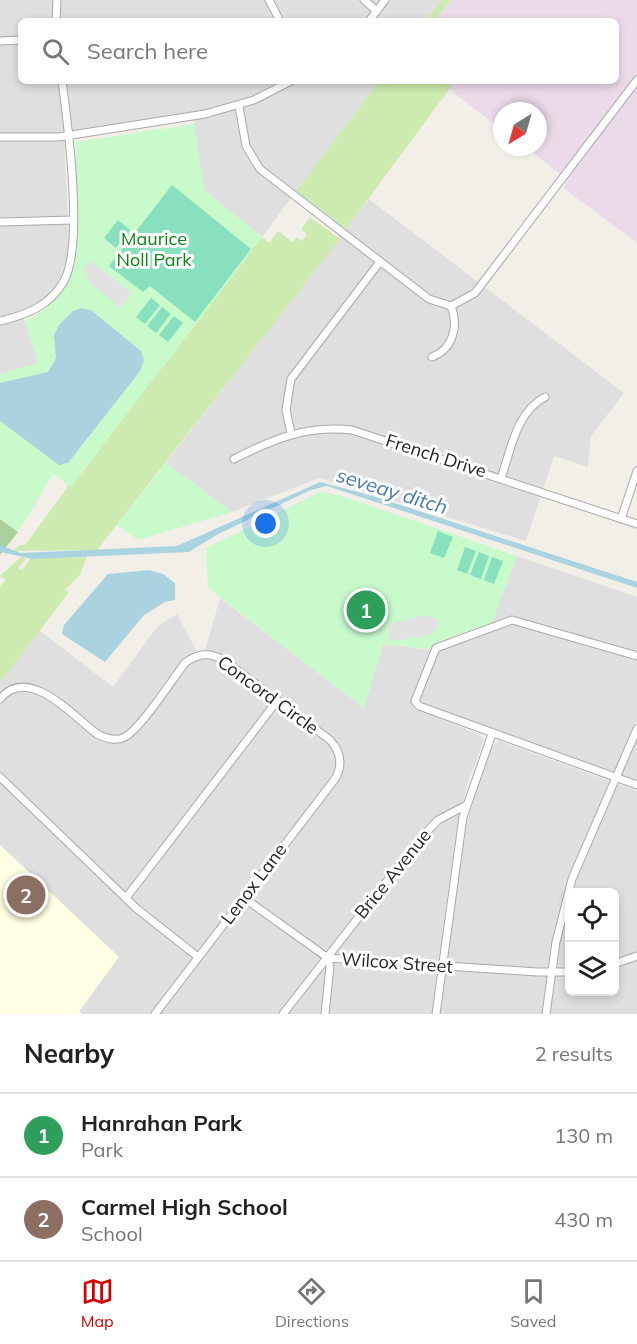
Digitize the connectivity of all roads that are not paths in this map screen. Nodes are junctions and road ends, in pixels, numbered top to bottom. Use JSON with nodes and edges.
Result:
{"nodes":[{"id":1,"x":57,"y":0,"type":"edge"},
{"id":2,"x":269,"y":0,"type":"edge"},
{"id":3,"x":364,"y":0,"type":"edge"},
{"id":4,"x":385,"y":0,"type":"edge"},
{"id":5,"x":377,"y":10,"type":"junction"},
{"id":6,"x":56,"y":18,"type":"edge"},
{"id":7,"x":278,"y":18,"type":"edge"},
{"id":8,"x":371,"y":18,"type":"edge"},
{"id":9,"x":18,"y":40,"type":"edge"},
{"id":10,"x":0,"y":41,"type":"edge"},
{"id":11,"x":637,"y":80,"type":"edge"},
{"id":12,"x":62,"y":84,"type":"edge"},
{"id":13,"x":285,"y":84,"type":"edge"},
{"id":14,"x":238,"y":106,"type":"junction"},
{"id":15,"x":69,"y":136,"type":"junction"},
{"id":16,"x":0,"y":137,"type":"edge"},
{"id":17,"x":73,"y":220,"type":"junction"},
{"id":18,"x":0,"y":222,"type":"edge"},
{"id":19,"x":379,"y":263,"type":"junction"},
{"id":20,"x":451,"y":306,"type":"junction"},
{"id":21,"x":0,"y":321,"type":"edge"},
{"id":22,"x":432,"y":357,"type":"dead end"},
{"id":23,"x":544,"y":397,"type":"dead end"},
{"id":24,"x":291,"y":434,"type":"junction"},
{"id":25,"x":234,"y":459,"type":"dead end"},
{"id":26,"x":637,"y":471,"type":"edge"},
{"id":27,"x":501,"y":478,"type":"junction"},
{"id":28,"x":621,"y":519,"type":"junction"},
{"id":29,"x":637,"y":524,"type":"edge"},
{"id":30,"x":637,"y":656,"type":"edge"},
{"id":31,"x":0,"y":699,"type":"edge"},
{"id":32,"x":277,"y":701,"type":"junction"},
{"id":33,"x":637,"y":729,"type":"edge"},
{"id":34,"x":492,"y":734,"type":"junction"},
{"id":35,"x":337,"y":749,"type":"joint"},
{"id":36,"x":0,"y":777,"type":"edge"},
{"id":37,"x":615,"y":777,"type":"junction"},
{"id":38,"x":637,"y":785,"type":"edge"},
{"id":39,"x":465,"y":806,"type":"junction"},
{"id":40,"x":126,"y":898,"type":"junction"},
{"id":41,"x":244,"y":898,"type":"junction"},
{"id":42,"x":637,"y":956,"type":"edge"},
{"id":43,"x":198,"y":957,"type":"junction"},
{"id":44,"x":328,"y":958,"type":"junction"},
{"id":45,"x":619,"y":963,"type":"edge"},
{"id":46,"x":442,"y":965,"type":"junction"},
{"id":47,"x":552,"y":972,"type":"junction"},
{"id":48,"x":565,"y":972,"type":"edge"},
{"id":49,"x":155,"y":1014,"type":"edge"},
{"id":50,"x":283,"y":1014,"type":"edge"},
{"id":51,"x":325,"y":1014,"type":"edge"},
{"id":52,"x":436,"y":1014,"type":"edge"},
{"id":53,"x":546,"y":1014,"type":"edge"}],
"edges":[{"from":1,"to":6,"type":"street"},
{"from":2,"to":7,"type":"street"},
{"from":3,"to":5,"type":"street"},
{"from":4,"to":5,"type":"street"},
{"from":5,"to":8,"type":"street"},
{"from":9,"to":10,"type":"street"},
{"from":11,"to":20,"type":"street"},
{"from":12,"to":15,"type":"street"},
{"from":13,"to":14,"type":"street"},
{"from":14,"to":15,"type":"street"},
{"from":14,"to":19,"type":"street"},
{"from":15,"to":16,"type":"street"},
{"from":15,"to":17,"type":"street"},
{"from":17,"to":18,"type":"street"},
{"from":17,"to":21,"type":"street"},
{"from":19,"to":20,"type":"street"},
{"from":19,"to":24,"type":"street"},
{"from":20,"to":22,"type":"street"},
{"from":23,"to":27,"type":"street"},
{"from":24,"to":25,"type":"street","name":"French Drive"},
{"from":24,"to":27,"type":"street","name":"French Drive"},
{"from":26,"to":28,"type":"street"},
{"from":27,"to":28,"type":"street","name":"French Drive"},
{"from":28,"to":29,"type":"street","name":"French Drive"},
{"from":30,"to":34,"type":"street"},
{"from":31,"to":32,"type":"street","name":"Concord Circle"},
{"from":32,"to":35,"type":"street","name":"Concord Circle"},
{"from":32,"to":40,"type":"street"},
{"from":33,"to":37,"type":"street"},
{"from":34,"to":37,"type":"street"},
{"from":34,"to":39,"type":"street"},
{"from":35,"to":41,"type":"street","name":"Lenox Lane"},
{"from":36,"to":40,"type":"street"},
{"from":37,"to":38,"type":"street"},
{"from":37,"to":47,"type":"street"},
{"from":39,"to":44,"type":"street","name":"Brice Avenue"},
{"from":39,"to":46,"type":"street"},
{"from":40,"to":43,"type":"street"},
{"from":41,"to":43,"type":"street","name":"Lenox Lane"},
{"from":41,"to":44,"type":"street","name":"Wilcox Street"},
{"from":42,"to":45,"type":"street"},
{"from":43,"to":49,"type":"street","name":"Lenox Lane"},
{"from":44,"to":46,"type":"street","name":"Wilcox Street"},
{"from":44,"to":50,"type":"street","name":"Brice Avenue"},
{"from":44,"to":51,"type":"street"},
{"from":46,"to":47,"type":"street","name":"Wilcox Street"},
{"from":46,"to":52,"type":"street"},
{"from":47,"to":48,"type":"street","name":"Wilcox Street"},
{"from":47,"to":53,"type":"street"}]}
